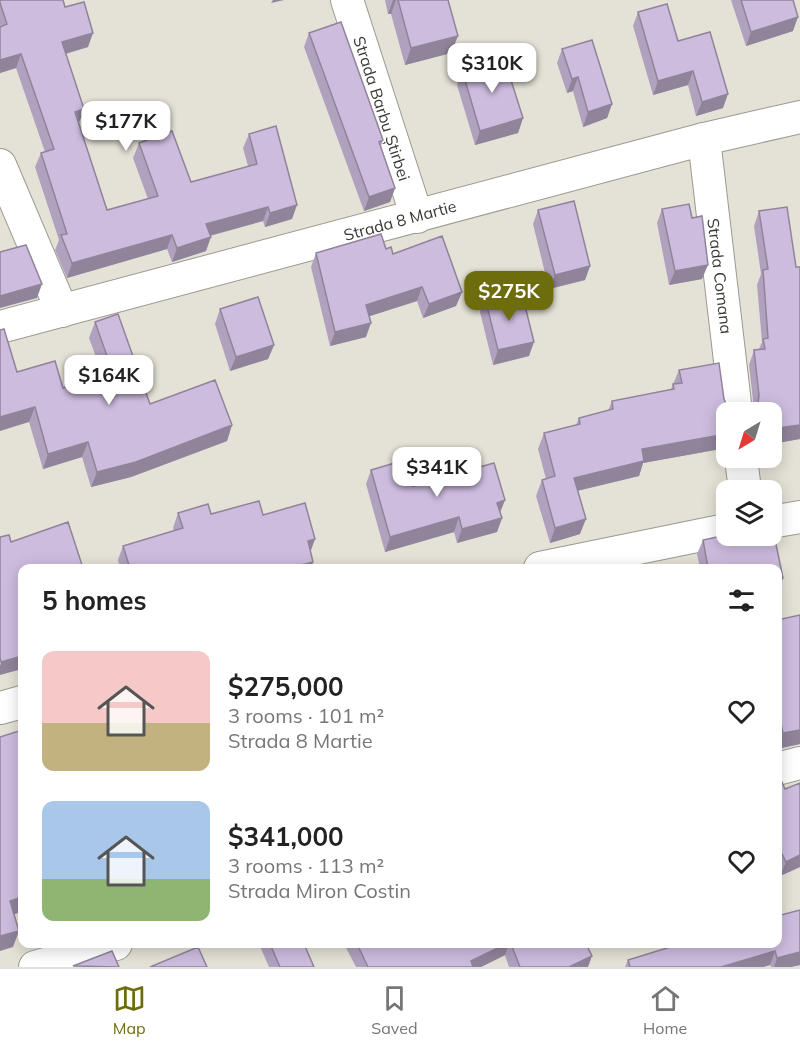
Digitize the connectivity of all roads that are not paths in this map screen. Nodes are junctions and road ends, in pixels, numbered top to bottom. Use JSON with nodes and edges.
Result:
{"nodes":[{"id":1,"x":347,"y":0,"type":"edge"},
{"id":2,"x":800,"y":117,"type":"edge"},
{"id":3,"x":704,"y":139,"type":"junction"},
{"id":4,"x":0,"y":165,"type":"edge"},
{"id":5,"x":417,"y":217,"type":"junction"},
{"id":6,"x":62,"y":311,"type":"junction"},
{"id":7,"x":0,"y":327,"type":"edge"},
{"id":8,"x":735,"y":402,"type":"edge"},
{"id":9,"x":800,"y":517,"type":"edge"},
{"id":10,"x":782,"y":520,"type":"edge"},
{"id":11,"x":716,"y":532,"type":"edge"},
{"id":12,"x":560,"y":564,"type":"edge"},
{"id":13,"x":18,"y":703,"type":"edge"},
{"id":14,"x":0,"y":708,"type":"edge"},
{"id":15,"x":800,"y":763,"type":"edge"},
{"id":16,"x":782,"y":768,"type":"edge"},
{"id":17,"x":102,"y":948,"type":"edge"},
{"id":18,"x":35,"y":967,"type":"edge"}],
"edges":[{"from":1,"to":5,"type":"street","name":"Strada Barbu Știrbei"},
{"from":2,"to":3,"type":"street","name":"Strada 8 Martie"},
{"from":3,"to":5,"type":"street","name":"Strada 8 Martie"},
{"from":3,"to":8,"type":"street","name":"Strada Comana"},
{"from":4,"to":6,"type":"street"},
{"from":5,"to":6,"type":"street","name":"Strada 8 Martie"},
{"from":6,"to":7,"type":"street","name":"Strada 8 Martie"},
{"from":9,"to":10,"type":"street"},
{"from":11,"to":12,"type":"street"},
{"from":13,"to":14,"type":"street"},
{"from":15,"to":16,"type":"street"},
{"from":17,"to":18,"type":"street"}]}
